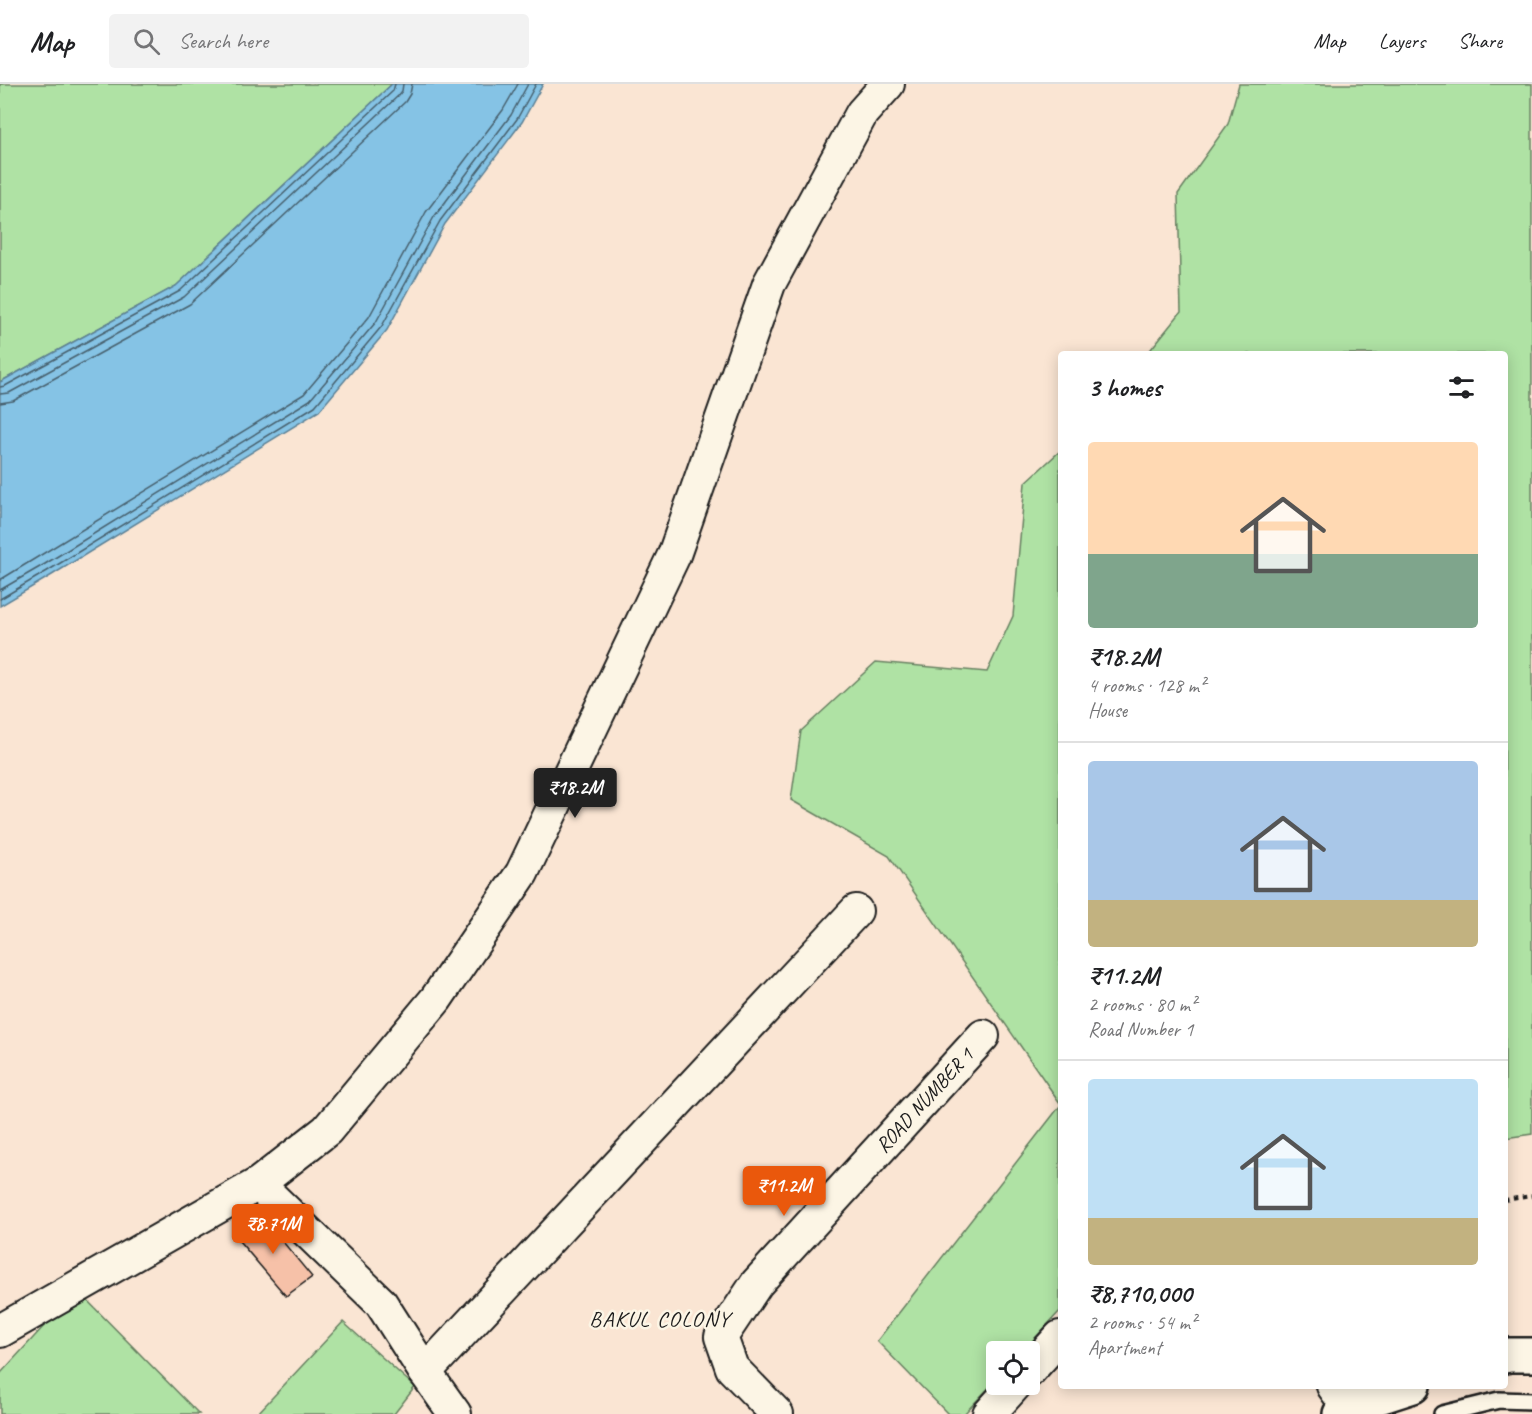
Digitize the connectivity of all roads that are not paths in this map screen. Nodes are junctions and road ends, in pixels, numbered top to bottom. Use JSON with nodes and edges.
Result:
{"nodes":[{"id":1,"x":888,"y":84,"type":"edge"},
{"id":2,"x":856,"y":912,"type":"dead end"},
{"id":3,"x":983,"y":1036,"type":"dead end"},
{"id":4,"x":258,"y":1184,"type":"junction"},
{"id":5,"x":0,"y":1331,"type":"edge"},
{"id":6,"x":1058,"y":1338,"type":"edge"},
{"id":7,"x":1508,"y":1355,"type":"edge"},
{"id":8,"x":1532,"y":1355,"type":"edge"},
{"id":9,"x":1040,"y":1359,"type":"edge"},
{"id":10,"x":425,"y":1372,"type":"junction"},
{"id":11,"x":1400,"y":1389,"type":"edge"},
{"id":12,"x":1006,"y":1395,"type":"edge"},
{"id":13,"x":1532,"y":1401,"type":"edge"},
{"id":14,"x":1341,"y":1402,"type":"edge"},
{"id":15,"x":455,"y":1414,"type":"edge"},
{"id":16,"x":777,"y":1414,"type":"edge"},
{"id":17,"x":989,"y":1414,"type":"edge"},
{"id":18,"x":1442,"y":1414,"type":"edge"}],
"edges":[{"from":1,"to":4,"type":"street"},
{"from":2,"to":10,"type":"street"},
{"from":3,"to":16,"type":"street","name":"ROAD NUMBER 1"},
{"from":4,"to":5,"type":"street"},
{"from":4,"to":10,"type":"street"},
{"from":6,"to":9,"type":"street"},
{"from":7,"to":8,"type":"street"},
{"from":10,"to":15,"type":"street"},
{"from":11,"to":14,"type":"street"},
{"from":12,"to":17,"type":"street"},
{"from":13,"to":18,"type":"lane"}]}
